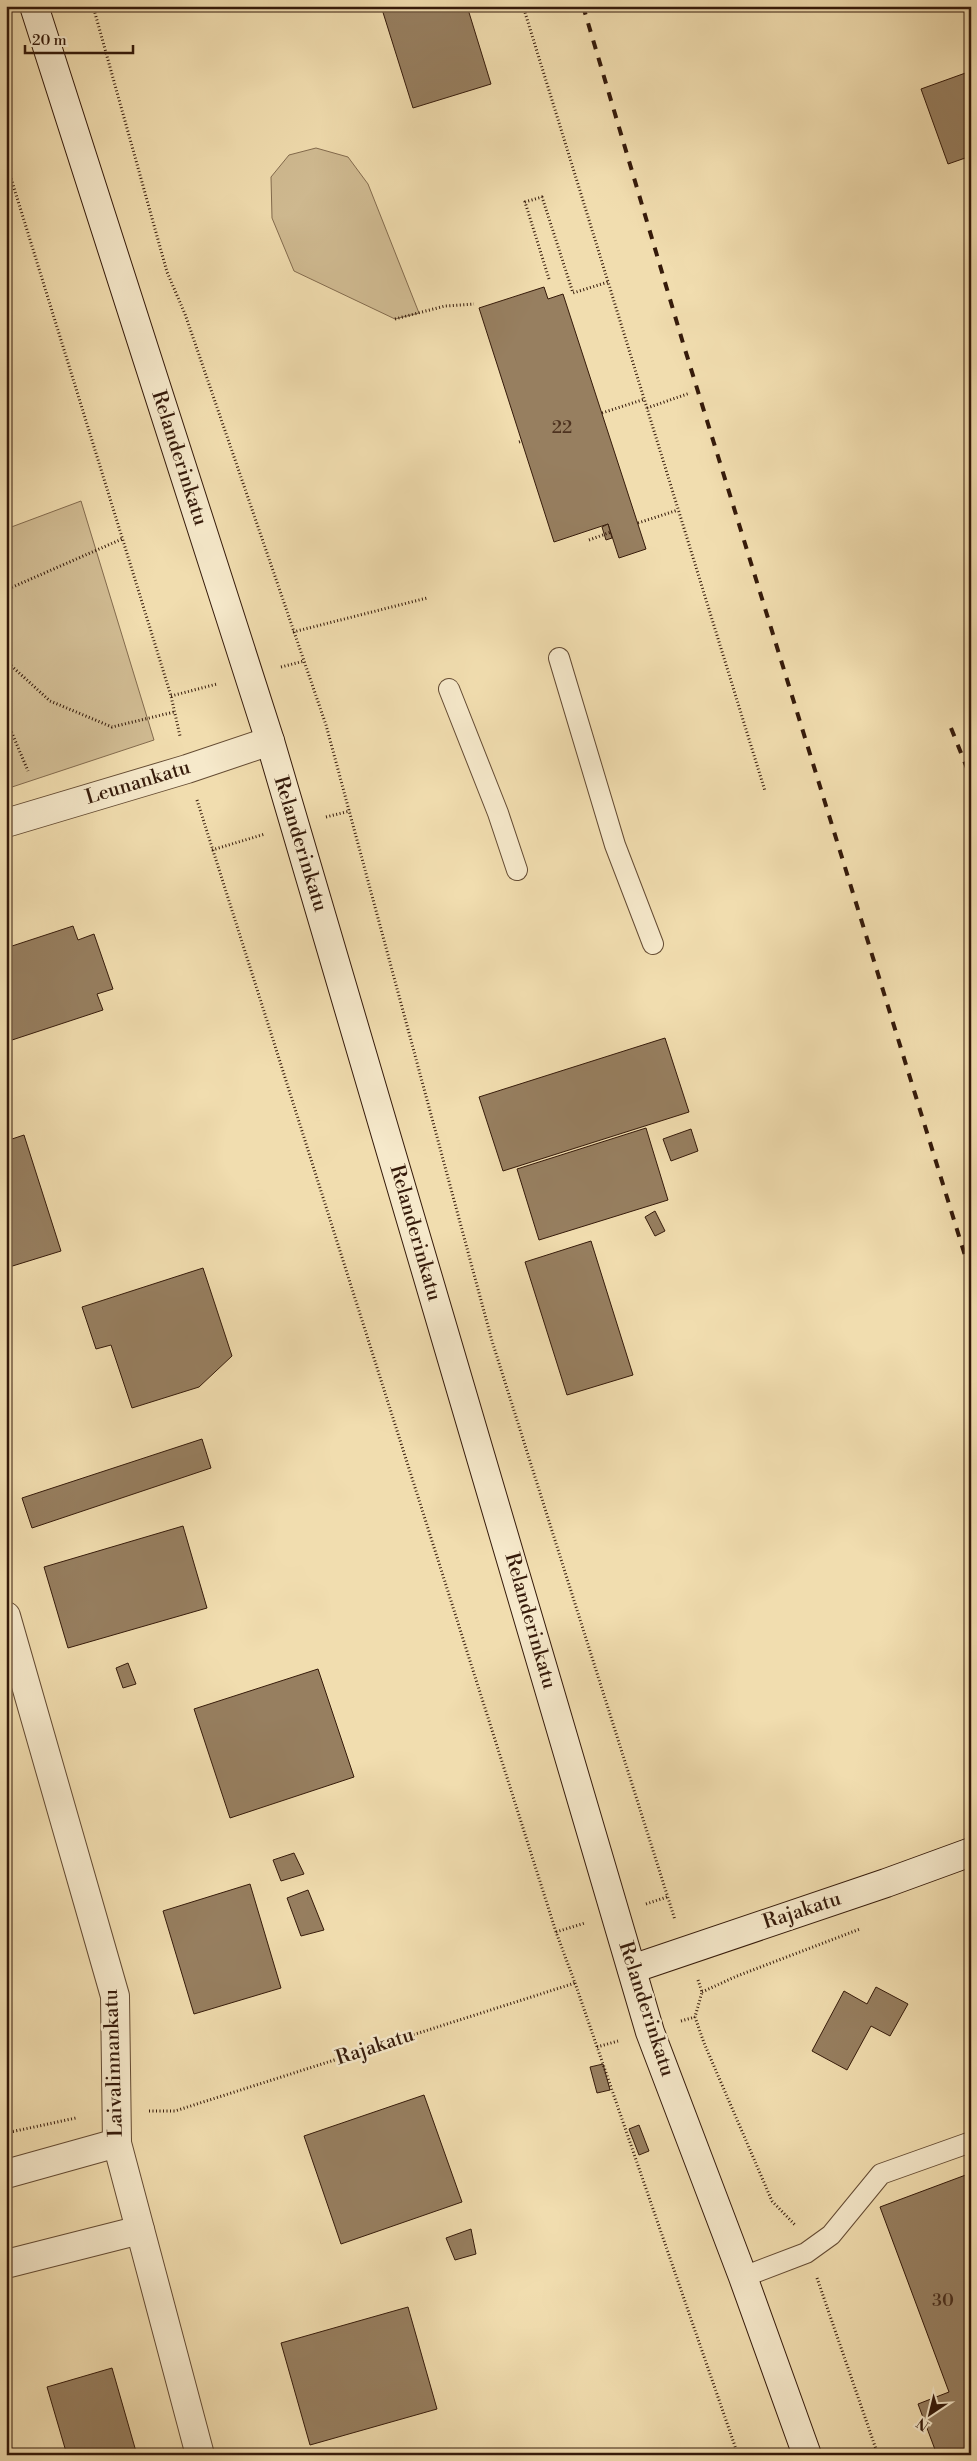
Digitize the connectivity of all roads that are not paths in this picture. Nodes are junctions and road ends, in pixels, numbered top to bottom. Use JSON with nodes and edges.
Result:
{"nodes":[{"id":1,"x":34,"y":6,"type":"edge"},
{"id":2,"x":559,"y":658,"type":"dead end"},
{"id":3,"x":449,"y":689,"type":"dead end"},
{"id":4,"x":270,"y":741,"type":"junction"},
{"id":5,"x":6,"y":823,"type":"edge"},
{"id":6,"x":517,"y":870,"type":"dead end"},
{"id":7,"x":652,"y":944,"type":"dead end"},
{"id":8,"x":6,"y":1616,"type":"edge"},
{"id":9,"x":971,"y":1852,"type":"edge"},
{"id":10,"x":632,"y":1969,"type":"junction"},
{"id":11,"x":971,"y":2142,"type":"edge"},
{"id":12,"x":117,"y":2143,"type":"junction"},
{"id":13,"x":6,"y":2174,"type":"edge"},
{"id":14,"x":140,"y":2230,"type":"junction"},
{"id":15,"x":6,"y":2264,"type":"edge"},
{"id":16,"x":743,"y":2277,"type":"junction"},
{"id":17,"x":200,"y":2455,"type":"edge"},
{"id":18,"x":807,"y":2455,"type":"edge"}],
"edges":[{"from":1,"to":4,"type":"main road","name":"Relanderinkatu"},
{"from":2,"to":7,"type":"lane"},
{"from":3,"to":6,"type":"lane"},
{"from":4,"to":5,"type":"main road","name":"Leunankatu"},
{"from":4,"to":10,"type":"main road","name":"Relanderinkatu"},
{"from":8,"to":12,"type":"main road","name":"Laivalinnankatu"},
{"from":9,"to":10,"type":"main road","name":"Rajakatu"},
{"from":10,"to":16,"type":"main road","name":"Relanderinkatu"},
{"from":11,"to":16,"type":"lane"},
{"from":12,"to":13,"type":"main road"},
{"from":12,"to":14,"type":"main road","name":"Laivalinnankatu"},
{"from":14,"to":15,"type":"main road"},
{"from":14,"to":17,"type":"main road","name":"Laivalinnankatu"},
{"from":16,"to":18,"type":"main road","name":"Relanderinkatu"}]}
